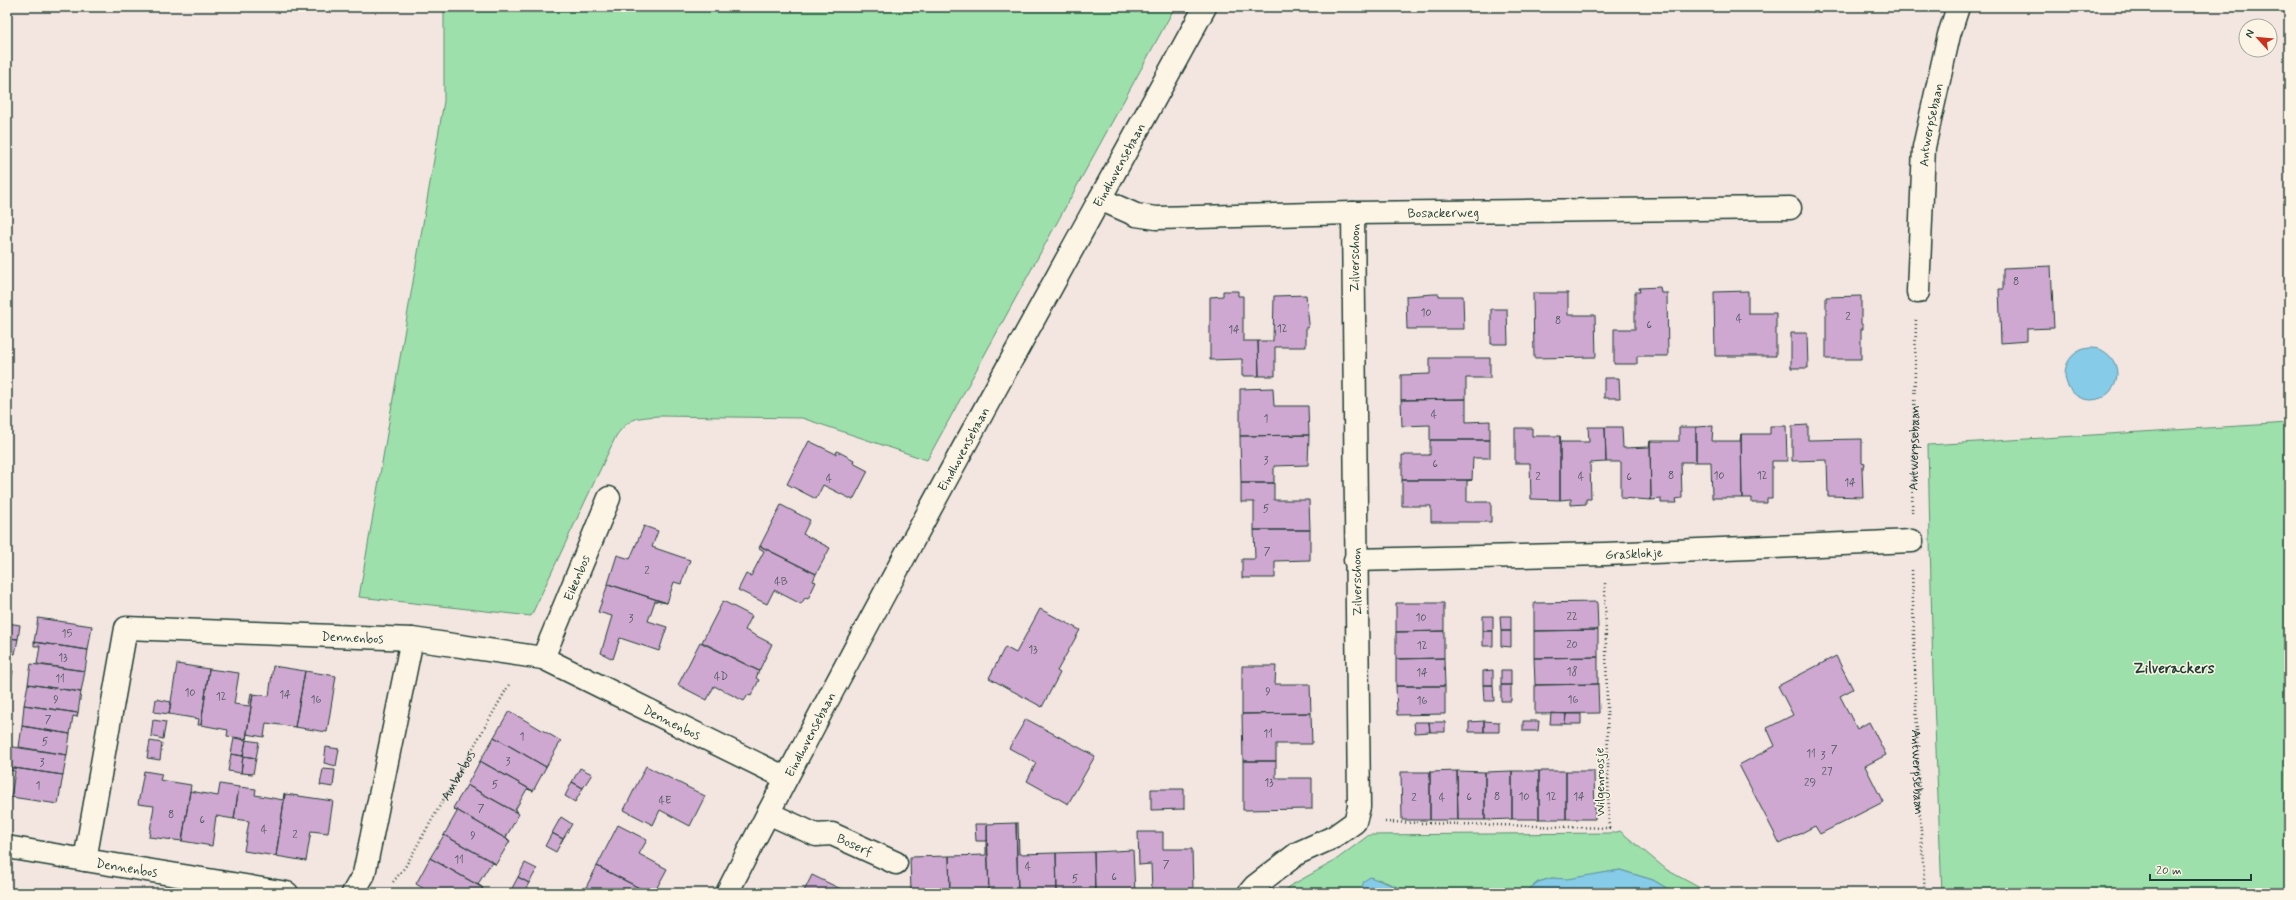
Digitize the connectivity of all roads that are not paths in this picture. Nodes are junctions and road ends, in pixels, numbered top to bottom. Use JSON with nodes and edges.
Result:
{"nodes":[{"id":1,"x":1205,"y":7,"type":"edge"},
{"id":2,"x":1958,"y":7,"type":"edge"},
{"id":3,"x":1100,"y":199,"type":"junction"},
{"id":4,"x":1790,"y":208,"type":"dead end"},
{"id":5,"x":1353,"y":212,"type":"junction"},
{"id":6,"x":1918,"y":292,"type":"road end"},
{"id":7,"x":609,"y":498,"type":"dead end"},
{"id":8,"x":1912,"y":541,"type":"road end"},
{"id":9,"x":1355,"y":560,"type":"junction"},
{"id":10,"x":412,"y":639,"type":"junction"},
{"id":11,"x":535,"y":657,"type":"junction"},
{"id":12,"x":786,"y":778,"type":"junction"},
{"id":13,"x":768,"y":813,"type":"junction"},
{"id":14,"x":7,"y":847,"type":"edge"},
{"id":15,"x":85,"y":860,"type":"junction"},
{"id":16,"x":896,"y":863,"type":"dead end"},
{"id":17,"x":287,"y":893,"type":"edge"},
{"id":18,"x":353,"y":893,"type":"edge"},
{"id":19,"x":727,"y":893,"type":"edge"},
{"id":20,"x":1249,"y":893,"type":"edge"}],
"edges":[{"from":1,"to":3,"type":"street","name":"Eindhovensebaan"},
{"from":2,"to":6,"type":"street","name":"Antwerpsebaan"},
{"from":3,"to":5,"type":"street","name":"Bosackerweg"},
{"from":3,"to":12,"type":"street","name":"Eindhovensebaan"},
{"from":4,"to":5,"type":"street","name":"Bosackerweg"},
{"from":5,"to":9,"type":"street","name":"Zilverschoon"},
{"from":7,"to":11,"type":"street","name":"Eikenbos"},
{"from":8,"to":9,"type":"street","name":"Grasklokje"},
{"from":9,"to":20,"type":"street","name":"Zilverschoon"},
{"from":10,"to":11,"type":"street","name":"Dennenbos"},
{"from":10,"to":15,"type":"street","name":"Dennenbos"},
{"from":10,"to":18,"type":"street"},
{"from":11,"to":12,"type":"street","name":"Dennenbos"},
{"from":12,"to":13,"type":"street","name":"Eindhovensebaan"},
{"from":13,"to":16,"type":"street","name":"Boserf"},
{"from":13,"to":19,"type":"street","name":"Eindhovensebaan"},
{"from":14,"to":15,"type":"street","name":"Dennenbos"},
{"from":15,"to":17,"type":"street","name":"Dennenbos"}]}
